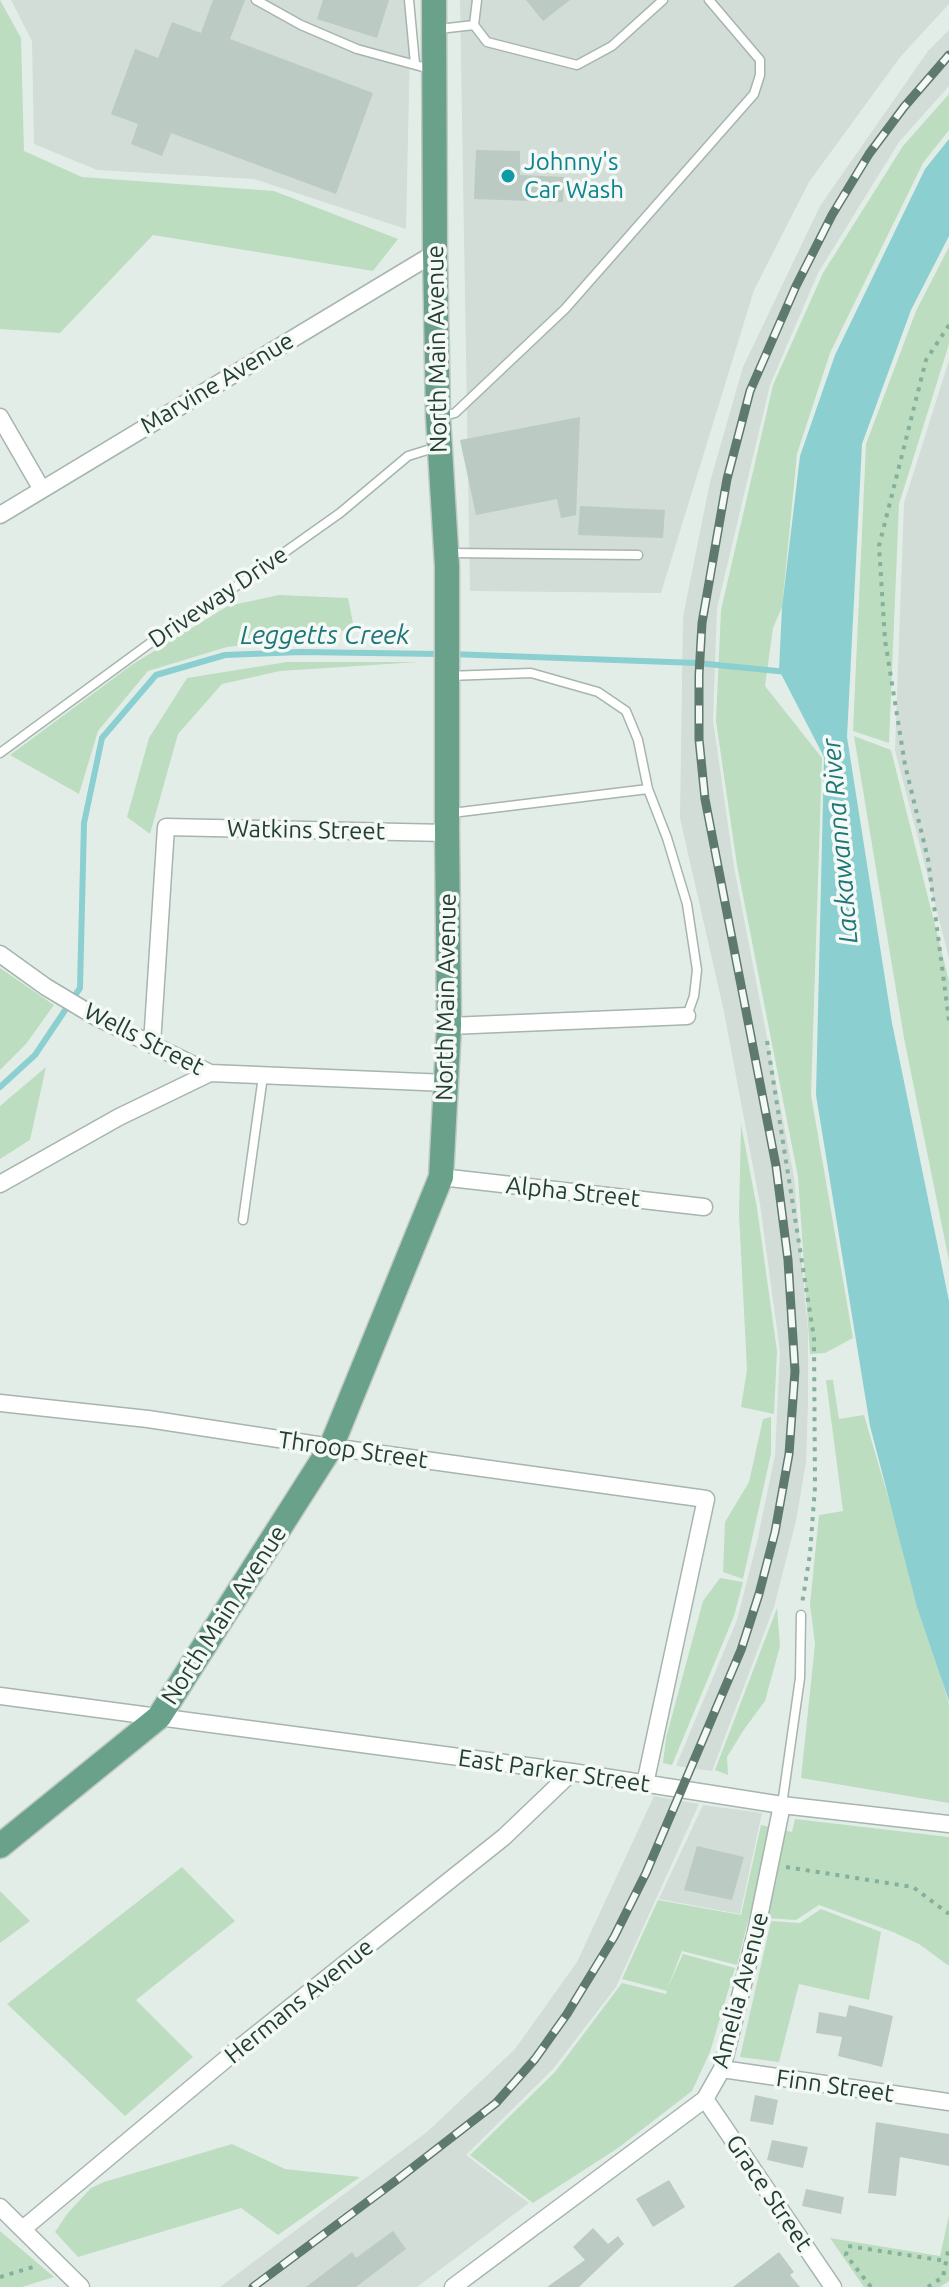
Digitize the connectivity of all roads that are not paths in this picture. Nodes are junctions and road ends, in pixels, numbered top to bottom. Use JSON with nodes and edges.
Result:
{"nodes":[{"id":1,"x":256,"y":0,"type":"edge"},
{"id":2,"x":409,"y":0,"type":"edge"},
{"id":3,"x":434,"y":0,"type":"edge"},
{"id":4,"x":477,"y":0,"type":"edge"},
{"id":5,"x":663,"y":0,"type":"edge"},
{"id":6,"x":709,"y":0,"type":"edge"},
{"id":7,"x":474,"y":25,"type":"junction"},
{"id":8,"x":434,"y":30,"type":"junction"},
{"id":9,"x":424,"y":67,"type":"junction"},
{"id":10,"x":435,"y":253,"type":"junction"},
{"id":11,"x":0,"y":417,"type":"edge"},
{"id":12,"x":438,"y":417,"type":"junction"},
{"id":13,"x":439,"y":447,"type":"junction"},
{"id":14,"x":41,"y":488,"type":"junction"},
{"id":15,"x":0,"y":515,"type":"edge"},
{"id":16,"x":446,"y":553,"type":"junction"},
{"id":17,"x":638,"y":555,"type":"dead end"},
{"id":18,"x":447,"y":672,"type":"junction"},
{"id":19,"x":0,"y":753,"type":"edge"},
{"id":20,"x":648,"y":789,"type":"junction"},
{"id":21,"x":447,"y":823,"type":"junction"},
{"id":22,"x":0,"y":954,"type":"edge"},
{"id":23,"x":687,"y":1016,"type":"joint"},
{"id":24,"x":449,"y":1026,"type":"junction"},
{"id":25,"x":152,"y":1044,"type":"junction"},
{"id":26,"x":210,"y":1073,"type":"junction"},
{"id":27,"x":263,"y":1076,"type":"junction"},
{"id":28,"x":447,"y":1083,"type":"junction"},
{"id":29,"x":441,"y":1177,"type":"junction"},
{"id":30,"x":0,"y":1184,"type":"edge"},
{"id":31,"x":704,"y":1207,"type":"dead end"},
{"id":32,"x":243,"y":1220,"type":"dead end"},
{"id":33,"x":0,"y":1403,"type":"edge"},
{"id":34,"x":331,"y":1447,"type":"junction"},
{"id":35,"x":801,"y":1615,"type":"road end"},
{"id":36,"x":0,"y":1696,"type":"edge"},
{"id":37,"x":159,"y":1717,"type":"junction"},
{"id":38,"x":572,"y":1772,"type":"junction"},
{"id":39,"x":645,"y":1784,"type":"junction"},
{"id":40,"x":782,"y":1805,"type":"junction"},
{"id":41,"x":949,"y":1824,"type":"edge"},
{"id":42,"x":0,"y":1846,"type":"edge"},
{"id":43,"x":722,"y":2069,"type":"junction"},
{"id":44,"x":705,"y":2099,"type":"junction"},
{"id":45,"x":949,"y":2102,"type":"edge"},
{"id":46,"x":0,"y":2207,"type":"edge"},
{"id":47,"x":24,"y":2228,"type":"junction"},
{"id":48,"x":456,"y":2286,"type":"edge"},
{"id":49,"x":81,"y":2287,"type":"edge"},
{"id":50,"x":833,"y":2287,"type":"edge"}],
"edges":[{"from":1,"to":9,"type":"lane"},
{"from":2,"to":9,"type":"lane"},
{"from":3,"to":8,"type":"main road","name":"North Main Avenue"},
{"from":4,"to":7,"type":"lane"},
{"from":5,"to":7,"type":"lane"},
{"from":6,"to":12,"type":"lane"},
{"from":7,"to":8,"type":"lane"},
{"from":8,"to":9,"type":"main road","name":"North Main Avenue"},
{"from":9,"to":10,"type":"main road","name":"North Main Avenue"},
{"from":10,"to":12,"type":"main road","name":"North Main Avenue"},
{"from":10,"to":14,"type":"street","name":"Marvine Avenue"},
{"from":11,"to":14,"type":"street"},
{"from":12,"to":13,"type":"main road","name":"North Main Avenue"},
{"from":13,"to":16,"type":"main road","name":"North Main Avenue"},
{"from":13,"to":19,"type":"lane","name":"Driveway Drive"},
{"from":14,"to":15,"type":"street","name":"Marvine Avenue"},
{"from":16,"to":17,"type":"lane"},
{"from":16,"to":18,"type":"main road","name":"North Main Avenue"},
{"from":18,"to":20,"type":"lane"},
{"from":18,"to":21,"type":"main road","name":"North Main Avenue"},
{"from":20,"to":21,"type":"lane"},
{"from":20,"to":23,"type":"lane"},
{"from":21,"to":24,"type":"main road","name":"North Main Avenue"},
{"from":21,"to":25,"type":"street","name":"Watkins Street"},
{"from":22,"to":25,"type":"street","name":"Wells Street"},
{"from":23,"to":24,"type":"street"},
{"from":24,"to":28,"type":"main road","name":"North Main Avenue"},
{"from":25,"to":26,"type":"street","name":"Wells Street"},
{"from":26,"to":27,"type":"street","name":"Wells Street"},
{"from":26,"to":30,"type":"street"},
{"from":27,"to":28,"type":"street","name":"Wells Street"},
{"from":27,"to":32,"type":"lane"},
{"from":28,"to":29,"type":"main road","name":"North Main Avenue"},
{"from":29,"to":31,"type":"street","name":"Alpha Street"},
{"from":29,"to":34,"type":"main road","name":"North Main Avenue"},
{"from":33,"to":34,"type":"street","name":"Throop Street"},
{"from":34,"to":37,"type":"main road","name":"North Main Avenue"},
{"from":34,"to":39,"type":"street","name":"Throop Street"},
{"from":35,"to":40,"type":"lane","name":"Amelia Avenue"},
{"from":36,"to":37,"type":"street","name":"East Parker Street"},
{"from":37,"to":38,"type":"street","name":"East Parker Street"},
{"from":37,"to":42,"type":"main road","name":"North Main Avenue"},
{"from":38,"to":39,"type":"street","name":"East Parker Street"},
{"from":38,"to":47,"type":"street","name":"Hermans Avenue"},
{"from":39,"to":40,"type":"street","name":"East Parker Street"},
{"from":40,"to":41,"type":"street","name":"East Parker Street"},
{"from":40,"to":43,"type":"street","name":"Amelia Avenue"},
{"from":43,"to":44,"type":"street","name":"Amelia Avenue"},
{"from":43,"to":45,"type":"street","name":"Finn Street"},
{"from":44,"to":48,"type":"street","name":"Amelia Avenue"},
{"from":44,"to":50,"type":"street","name":"Grace Street"},
{"from":46,"to":47,"type":"street"},
{"from":47,"to":49,"type":"street"}]}
